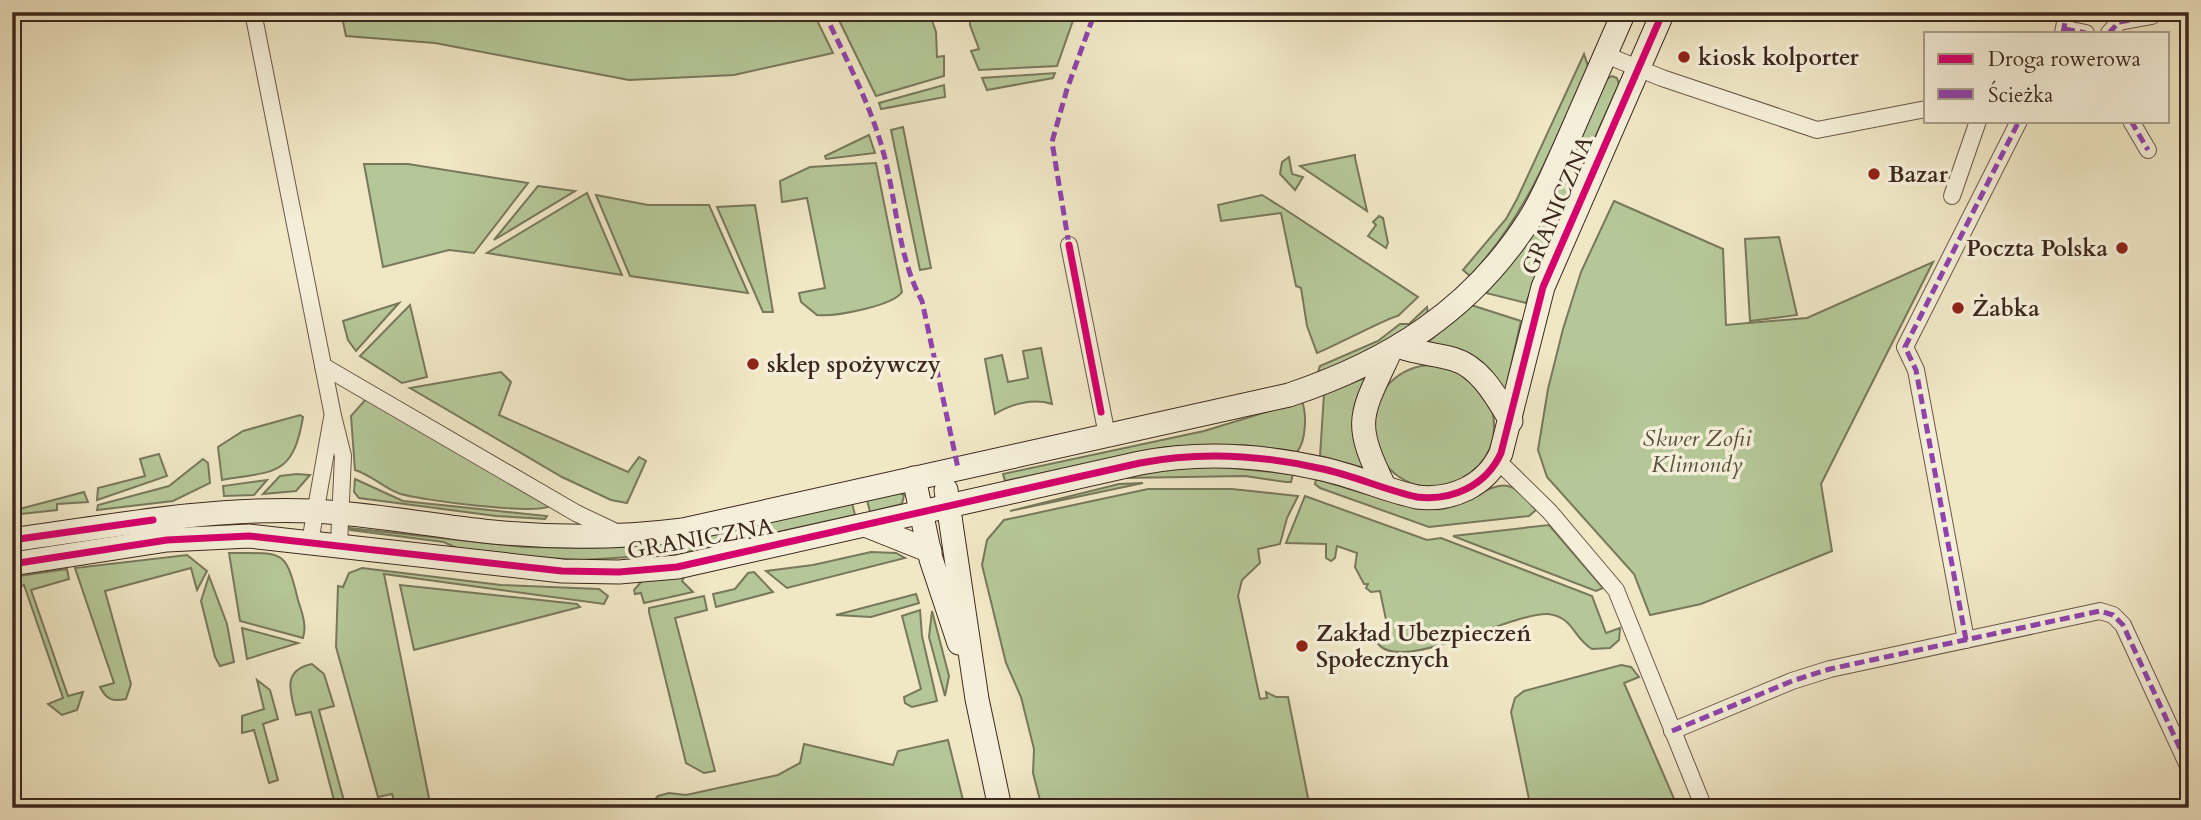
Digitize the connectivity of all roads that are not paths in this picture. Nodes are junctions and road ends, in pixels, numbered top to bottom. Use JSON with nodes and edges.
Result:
{"nodes":[{"id":1,"x":253,"y":12,"type":"edge"},
{"id":2,"x":1624,"y":12,"type":"edge"},
{"id":3,"x":1663,"y":12,"type":"edge"},
{"id":4,"x":2152,"y":16,"type":"dead end"},
{"id":5,"x":2065,"y":25,"type":"edge"},
{"id":6,"x":2083,"y":32,"type":"edge"},
{"id":7,"x":2110,"y":32,"type":"edge"},
{"id":8,"x":1606,"y":55,"type":"junction"},
{"id":9,"x":1637,"y":69,"type":"junction"},
{"id":10,"x":1924,"y":109,"type":"edge"},
{"id":11,"x":1978,"y":122,"type":"edge"},
{"id":12,"x":2018,"y":122,"type":"edge"},
{"id":13,"x":2132,"y":122,"type":"edge"},
{"id":14,"x":2148,"y":150,"type":"dead end"},
{"id":15,"x":1952,"y":196,"type":"dead end"},
{"id":16,"x":1069,"y":245,"type":"dead end"},
{"id":17,"x":1394,"y":351,"type":"junction"},
{"id":18,"x":323,"y":366,"type":"junction"},
{"id":19,"x":332,"y":416,"type":"junction"},
{"id":20,"x":1511,"y":421,"type":"junction"},
{"id":21,"x":1107,"y":435,"type":"junction"},
{"id":22,"x":1498,"y":461,"type":"junction"},
{"id":23,"x":942,"y":472,"type":"junction"},
{"id":24,"x":914,"y":478,"type":"junction"},
{"id":25,"x":1385,"y":488,"type":"junction"},
{"id":26,"x":950,"y":505,"type":"junction"},
{"id":27,"x":314,"y":512,"type":"junction"},
{"id":28,"x":921,"y":512,"type":"junction"},
{"id":29,"x":341,"y":513,"type":"junction"},
{"id":30,"x":865,"y":525,"type":"junction"},
{"id":31,"x":624,"y":536,"type":"junction"},
{"id":32,"x":12,"y":540,"type":"edge"},
{"id":33,"x":310,"y":542,"type":"junction"},
{"id":34,"x":339,"y":544,"type":"junction"},
{"id":35,"x":929,"y":551,"type":"junction"},
{"id":36,"x":12,"y":564,"type":"edge"},
{"id":37,"x":1966,"y":640,"type":"junction"},
{"id":38,"x":977,"y":699,"type":"junction"},
{"id":39,"x":1672,"y":732,"type":"junction"},
{"id":40,"x":2189,"y":768,"type":"edge"},
{"id":41,"x":1000,"y":808,"type":"edge"},
{"id":42,"x":1704,"y":808,"type":"edge"}],
"edges":[{"from":1,"to":18,"type":"street"},
{"from":2,"to":8,"type":"street","name":"GRANICZNA"},
{"from":3,"to":9,"type":"street","name":"GRANICZNA"},
{"from":4,"to":7,"type":"street"},
{"from":5,"to":6,"type":"street"},
{"from":8,"to":9,"type":"street"},
{"from":8,"to":17,"type":"street","name":"GRANICZNA"},
{"from":9,"to":10,"type":"street"},
{"from":9,"to":20,"type":"street","name":"GRANICZNA"},
{"from":11,"to":15,"type":"street"},
{"from":12,"to":37,"type":"street"},
{"from":13,"to":14,"type":"street"},
{"from":16,"to":21,"type":"street"},
{"from":17,"to":20,"type":"street"},
{"from":17,"to":21,"type":"street","name":"GRANICZNA"},
{"from":17,"to":25,"type":"street"},
{"from":18,"to":19,"type":"street"},
{"from":18,"to":31,"type":"street"},
{"from":19,"to":27,"type":"street"},
{"from":19,"to":29,"type":"street"},
{"from":20,"to":22,"type":"street"},
{"from":21,"to":23,"type":"street","name":"GRANICZNA"},
{"from":22,"to":25,"type":"street"},
{"from":22,"to":39,"type":"street"},
{"from":23,"to":24,"type":"street","name":"GRANICZNA"},
{"from":23,"to":26,"type":"street"},
{"from":24,"to":28,"type":"street"},
{"from":24,"to":31,"type":"street","name":"GRANICZNA"},
{"from":25,"to":26,"type":"street","name":"GRANICZNA"},
{"from":26,"to":28,"type":"street","name":"GRANICZNA"},
{"from":26,"to":38,"type":"street"},
{"from":27,"to":29,"type":"street","name":"GRANICZNA"},
{"from":27,"to":32,"type":"street","name":"GRANICZNA"},
{"from":27,"to":33,"type":"street"},
{"from":28,"to":30,"type":"street","name":"GRANICZNA"},
{"from":28,"to":35,"type":"street"},
{"from":29,"to":31,"type":"street","name":"GRANICZNA"},
{"from":29,"to":34,"type":"street"},
{"from":30,"to":34,"type":"street","name":"GRANICZNA"},
{"from":30,"to":35,"type":"street"},
{"from":33,"to":34,"type":"street","name":"GRANICZNA"},
{"from":33,"to":36,"type":"street","name":"GRANICZNA"},
{"from":35,"to":38,"type":"street"},
{"from":37,"to":39,"type":"street"},
{"from":37,"to":40,"type":"street"},
{"from":38,"to":41,"type":"street"},
{"from":39,"to":42,"type":"street"}]}
